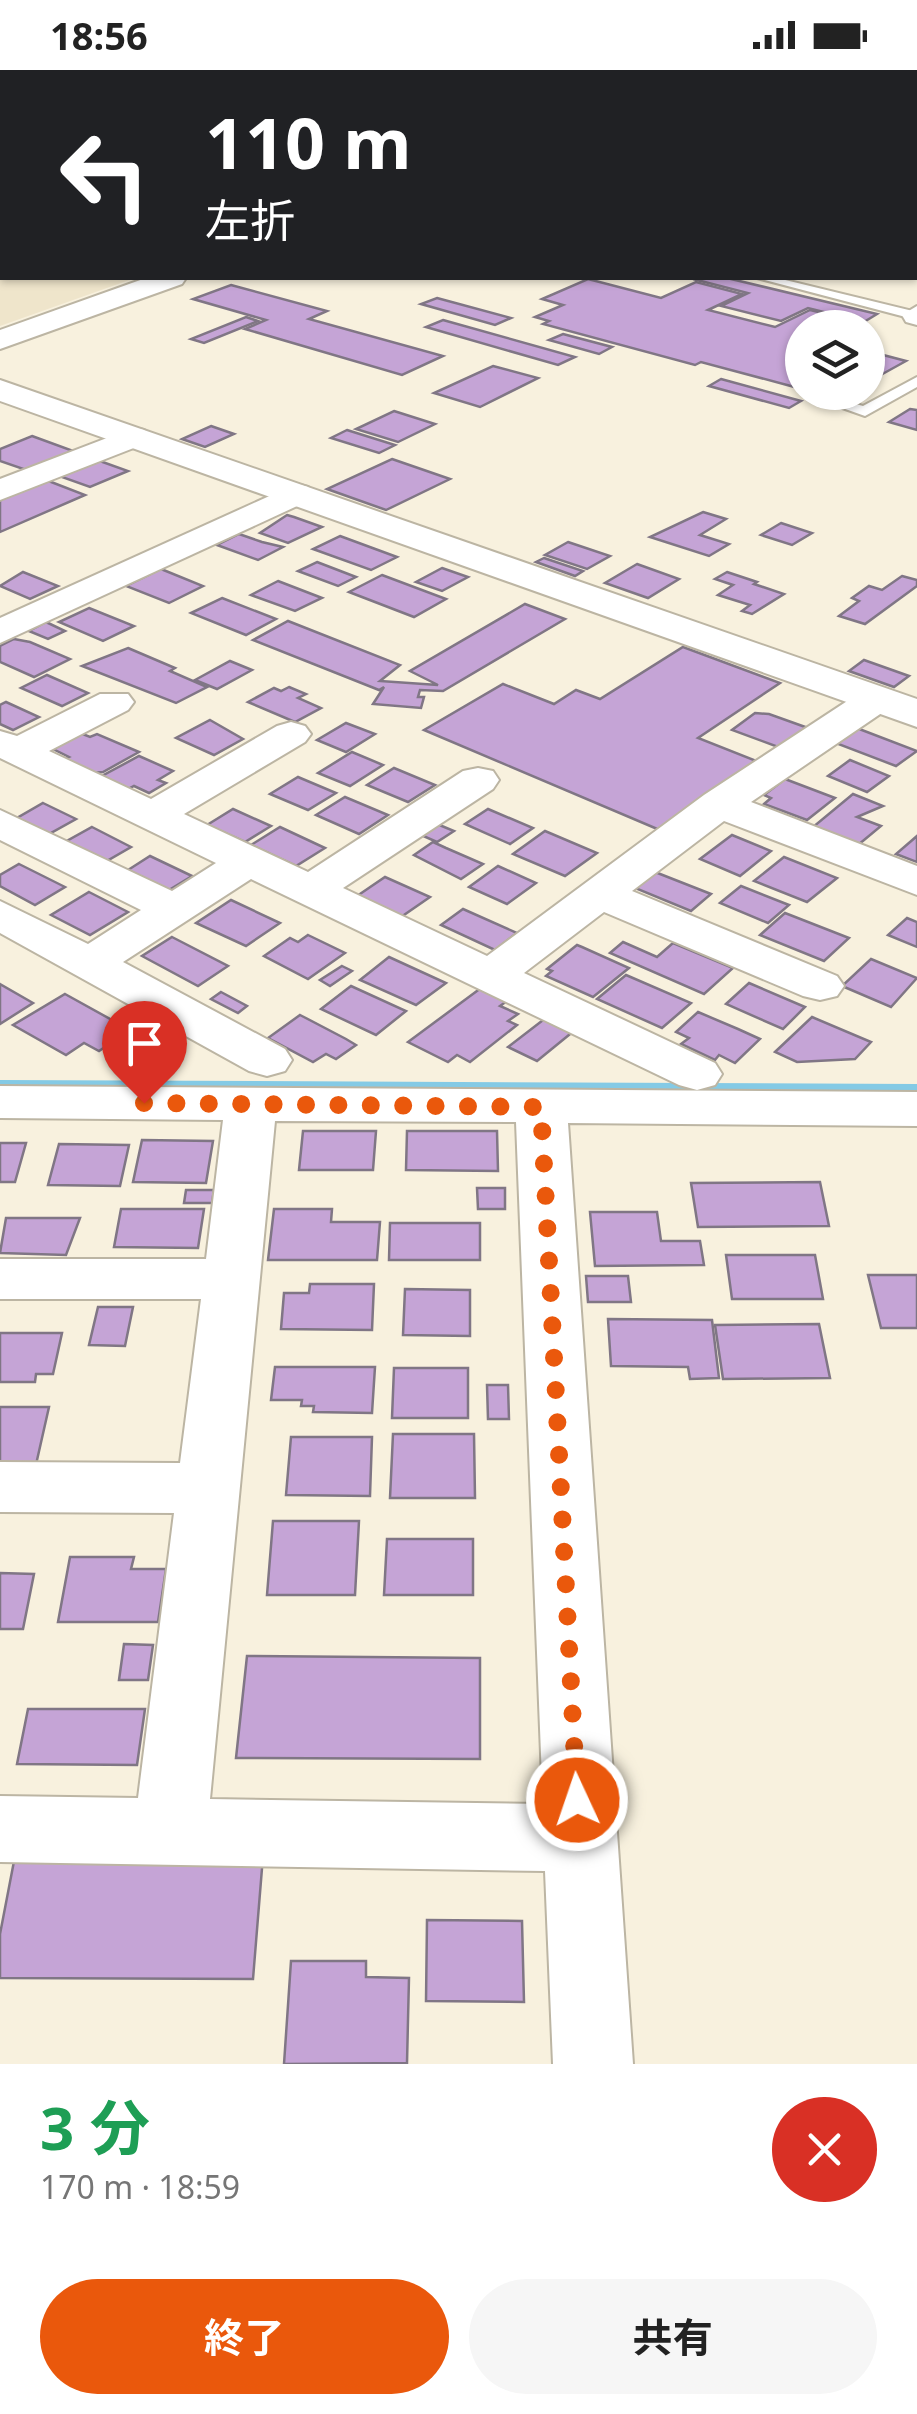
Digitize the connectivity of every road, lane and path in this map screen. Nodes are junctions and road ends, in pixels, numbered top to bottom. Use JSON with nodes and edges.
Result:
{"nodes":[{"id":1,"x":166,"y":280,"type":"edge"},
{"id":2,"x":770,"y":280,"type":"edge"},
{"id":3,"x":917,"y":316,"type":"edge"},
{"id":4,"x":0,"y":340,"type":"edge"},
{"id":5,"x":917,"y":381,"type":"edge"},
{"id":6,"x":0,"y":390,"type":"edge"},
{"id":7,"x":885,"y":399,"type":"edge"},
{"id":8,"x":133,"y":438,"type":"junction"},
{"id":9,"x":0,"y":490,"type":"edge"},
{"id":10,"x":296,"y":494,"type":"junction"},
{"id":11,"x":10,"y":618,"type":"edge"},
{"id":12,"x":875,"y":700,"type":"junction"},
{"id":13,"x":114,"y":702,"type":"dead end"},
{"id":14,"x":917,"y":714,"type":"edge"},
{"id":15,"x":291,"y":734,"type":"dead end"},
{"id":16,"x":9,"y":747,"type":"edge"},
{"id":17,"x":478,"y":780,"type":"dead end"},
{"id":18,"x":718,"y":804,"type":"junction"},
{"id":19,"x":153,"y":815,"type":"junction"},
{"id":20,"x":0,"y":823,"type":"edge"},
{"id":21,"x":249,"y":861,"type":"junction"},
{"id":22,"x":917,"y":882,"type":"edge"},
{"id":23,"x":310,"y":890,"type":"junction"},
{"id":24,"x":600,"y":894,"type":"junction"},
{"id":25,"x":174,"y":909,"type":"junction"},
{"id":26,"x":0,"y":915,"type":"edge"},
{"id":27,"x":88,"y":964,"type":"junction"},
{"id":28,"x":491,"y":976,"type":"junction"},
{"id":29,"x":820,"y":986,"type":"dead end"},
{"id":30,"x":696,"y":1074,"type":"dead end"},
{"id":31,"x":259,"y":1082,"type":"junction"},
{"id":32,"x":0,"y":1102,"type":"edge"},
{"id":33,"x":541,"y":1107,"type":"junction"},
{"id":34,"x":917,"y":1109,"type":"edge"},
{"id":35,"x":0,"y":1279,"type":"edge"},
{"id":36,"x":234,"y":1279,"type":"junction"},
{"id":37,"x":0,"y":1487,"type":"edge"},
{"id":38,"x":208,"y":1488,"type":"junction"},
{"id":39,"x":0,"y":1828,"type":"edge"},
{"id":40,"x":170,"y":1832,"type":"junction"},
{"id":41,"x":579,"y":1838,"type":"junction"},
{"id":42,"x":593,"y":2064,"type":"edge"}],
"edges":[{"from":1,"to":4,"type":"street"},
{"from":2,"to":3,"type":"lane"},
{"from":5,"to":7,"type":"lane"},
{"from":6,"to":8,"type":"street"},
{"from":8,"to":9,"type":"street"},
{"from":8,"to":10,"type":"street"},
{"from":10,"to":11,"type":"street"},
{"from":10,"to":12,"type":"street"},
{"from":12,"to":14,"type":"street"},
{"from":12,"to":18,"type":"street"},
{"from":13,"to":16,"type":"street"},
{"from":15,"to":19,"type":"street"},
{"from":16,"to":19,"type":"street"},
{"from":17,"to":23,"type":"street"},
{"from":18,"to":22,"type":"street"},
{"from":18,"to":24,"type":"street"},
{"from":19,"to":21,"type":"street"},
{"from":20,"to":25,"type":"street"},
{"from":21,"to":23,"type":"street"},
{"from":21,"to":25,"type":"street"},
{"from":23,"to":28,"type":"street"},
{"from":24,"to":28,"type":"street"},
{"from":24,"to":29,"type":"street"},
{"from":25,"to":27,"type":"street"},
{"from":26,"to":27,"type":"street"},
{"from":27,"to":31,"type":"street"},
{"from":28,"to":30,"type":"street"},
{"from":31,"to":32,"type":"street"},
{"from":31,"to":33,"type":"street"},
{"from":31,"to":36,"type":"street"},
{"from":33,"to":34,"type":"street"},
{"from":33,"to":41,"type":"street"},
{"from":35,"to":36,"type":"street"},
{"from":36,"to":38,"type":"street"},
{"from":37,"to":38,"type":"street"},
{"from":38,"to":40,"type":"street"},
{"from":39,"to":40,"type":"street"},
{"from":40,"to":41,"type":"street"},
{"from":41,"to":42,"type":"street"}]}
